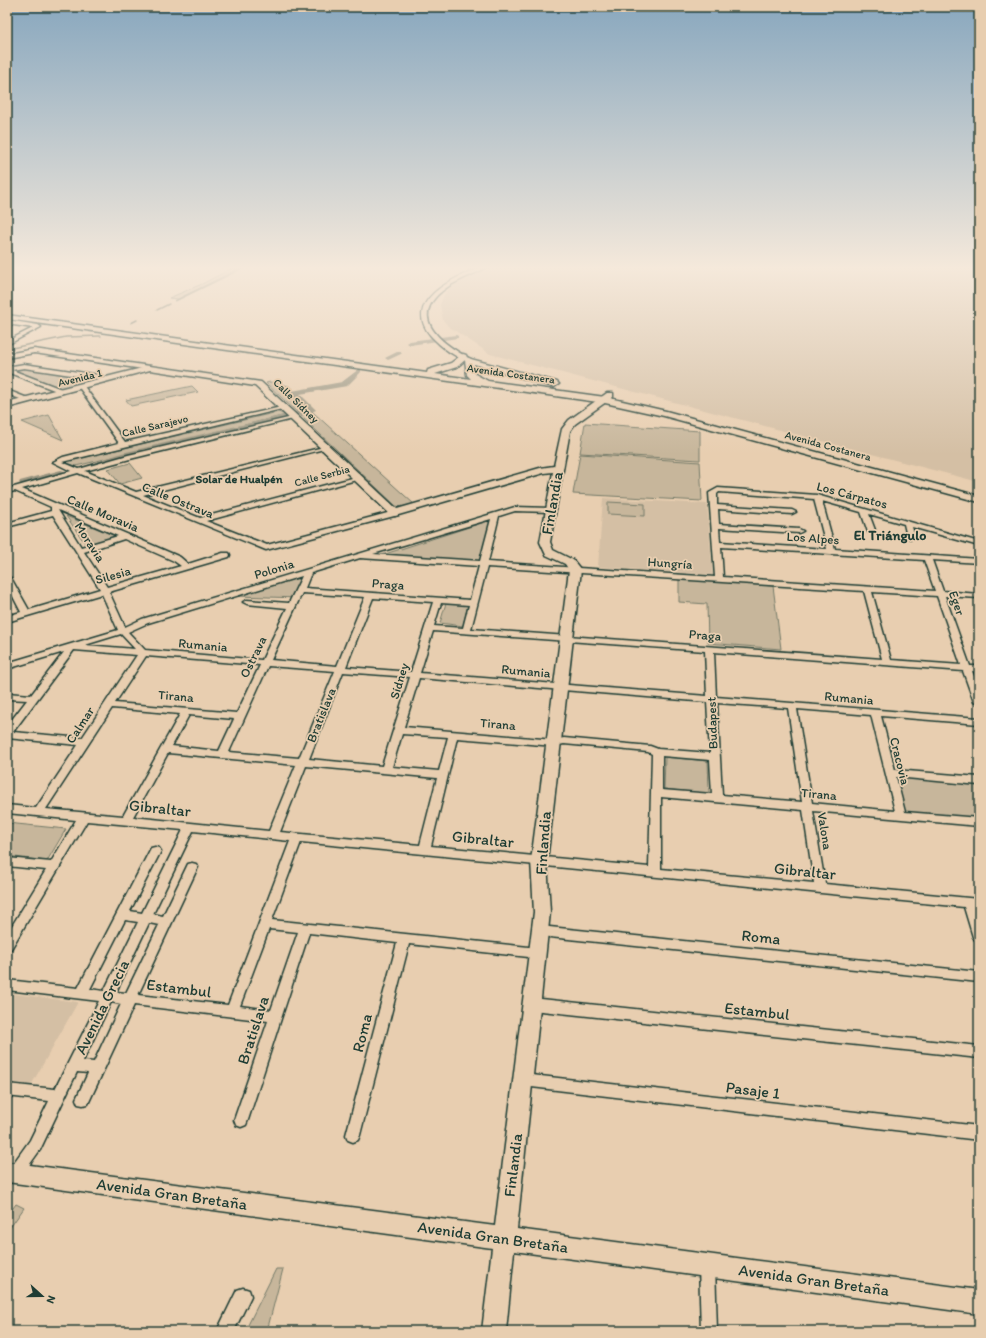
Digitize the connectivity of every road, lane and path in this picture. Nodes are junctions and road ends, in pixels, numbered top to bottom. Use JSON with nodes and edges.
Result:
{"nodes":[{"id":1,"x":35,"y":328,"type":"edge"},
{"id":2,"x":71,"y":328,"type":"edge"},
{"id":3,"x":128,"y":328,"type":"edge"},
{"id":4,"x":428,"y":328,"type":"edge"},
{"id":5,"x":7,"y":343,"type":"edge"},
{"id":6,"x":453,"y":352,"type":"junction"},
{"id":7,"x":7,"y":356,"type":"edge"},
{"id":8,"x":466,"y":358,"type":"junction"},
{"id":9,"x":150,"y":368,"type":"junction"},
{"id":10,"x":494,"y":368,"type":"junction"},
{"id":11,"x":7,"y":369,"type":"edge"},
{"id":12,"x":159,"y":369,"type":"junction"},
{"id":13,"x":418,"y":370,"type":"junction"},
{"id":14,"x":438,"y":370,"type":"junction"},
{"id":15,"x":471,"y":373,"type":"junction"},
{"id":16,"x":105,"y":380,"type":"junction"},
{"id":17,"x":484,"y":382,"type":"junction"},
{"id":18,"x":82,"y":388,"type":"junction"},
{"id":19,"x":566,"y":388,"type":"junction"},
{"id":20,"x":62,"y":391,"type":"junction"},
{"id":21,"x":7,"y":392,"type":"edge"},
{"id":22,"x":607,"y":398,"type":"junction"},
{"id":23,"x":28,"y":400,"type":"junction"},
{"id":24,"x":7,"y":405,"type":"edge"},
{"id":25,"x":284,"y":407,"type":"junction"},
{"id":26,"x":7,"y":409,"type":"edge"},
{"id":27,"x":295,"y":417,"type":"junction"},
{"id":28,"x":123,"y":444,"type":"junction"},
{"id":29,"x":326,"y":446,"type":"junction"},
{"id":30,"x":558,"y":469,"type":"junction"},
{"id":31,"x":78,"y":472,"type":"junction"},
{"id":32,"x":358,"y":478,"type":"junction"},
{"id":33,"x":7,"y":485,"type":"edge"},
{"id":34,"x":16,"y":489,"type":"junction"},
{"id":35,"x":7,"y":491,"type":"edge"},
{"id":36,"x":979,"y":491,"type":"edge"},
{"id":37,"x":134,"y":495,"type":"junction"},
{"id":38,"x":817,"y":497,"type":"junction"},
{"id":39,"x":979,"y":499,"type":"edge"},
{"id":40,"x":714,"y":507,"type":"junction"},
{"id":41,"x":54,"y":509,"type":"junction"},
{"id":42,"x":550,"y":510,"type":"junction"},
{"id":43,"x":864,"y":510,"type":"junction"},
{"id":44,"x":792,"y":512,"type":"dead end"},
{"id":45,"x":395,"y":513,"type":"junction"},
{"id":46,"x":495,"y":515,"type":"junction"},
{"id":47,"x":198,"y":521,"type":"junction"},
{"id":48,"x":907,"y":523,"type":"junction"},
{"id":49,"x":7,"y":525,"type":"edge"},
{"id":50,"x":716,"y":526,"type":"junction"},
{"id":51,"x":871,"y":530,"type":"dead end"},
{"id":52,"x":799,"y":531,"type":"dead end"},
{"id":53,"x":125,"y":536,"type":"junction"},
{"id":54,"x":911,"y":537,"type":"dead end"},
{"id":55,"x":717,"y":544,"type":"junction"},
{"id":56,"x":979,"y":544,"type":"edge"},
{"id":57,"x":81,"y":550,"type":"junction"},
{"id":58,"x":832,"y":552,"type":"junction"},
{"id":59,"x":226,"y":555,"type":"dead end"},
{"id":60,"x":360,"y":556,"type":"junction"},
{"id":61,"x":927,"y":558,"type":"junction"},
{"id":62,"x":979,"y":561,"type":"edge"},
{"id":63,"x":484,"y":564,"type":"junction"},
{"id":64,"x":187,"y":567,"type":"junction"},
{"id":65,"x":575,"y":570,"type":"junction"},
{"id":66,"x":308,"y":572,"type":"junction"},
{"id":67,"x":7,"y":578,"type":"edge"},
{"id":68,"x":719,"y":580,"type":"junction"},
{"id":69,"x":867,"y":588,"type":"junction"},
{"id":70,"x":301,"y":590,"type":"junction"},
{"id":71,"x":105,"y":591,"type":"junction"},
{"id":72,"x":940,"y":594,"type":"junction"},
{"id":73,"x":370,"y":595,"type":"junction"},
{"id":74,"x":979,"y":596,"type":"edge"},
{"id":75,"x":438,"y":600,"type":"junction"},
{"id":76,"x":246,"y":602,"type":"dead end"},
{"id":77,"x":474,"y":603,"type":"junction"},
{"id":78,"x":293,"y":606,"type":"junction"},
{"id":79,"x":26,"y":613,"type":"junction"},
{"id":80,"x":7,"y":619,"type":"edge"},
{"id":81,"x":429,"y":628,"type":"junction"},
{"id":82,"x":123,"y":631,"type":"junction"},
{"id":83,"x":466,"y":631,"type":"junction"},
{"id":84,"x":567,"y":638,"type":"junction"},
{"id":85,"x":72,"y":647,"type":"junction"},
{"id":86,"x":709,"y":648,"type":"junction"},
{"id":87,"x":143,"y":653,"type":"junction"},
{"id":88,"x":887,"y":662,"type":"junction"},
{"id":89,"x":266,"y":663,"type":"junction"},
{"id":90,"x":7,"y":666,"type":"edge"},
{"id":91,"x":967,"y":668,"type":"junction"},
{"id":92,"x":340,"y":669,"type":"junction"},
{"id":93,"x":979,"y":669,"type":"edge"},
{"id":94,"x":415,"y":675,"type":"junction"},
{"id":95,"x":560,"y":687,"type":"junction"},
{"id":96,"x":7,"y":696,"type":"edge"},
{"id":97,"x":33,"y":698,"type":"junction"},
{"id":98,"x":711,"y":700,"type":"junction"},
{"id":99,"x":979,"y":702,"type":"edge"},
{"id":100,"x":109,"y":705,"type":"junction"},
{"id":101,"x":792,"y":706,"type":"junction"},
{"id":102,"x":186,"y":711,"type":"junction"},
{"id":103,"x":875,"y":713,"type":"junction"},
{"id":104,"x":240,"y":716,"type":"junction"},
{"id":105,"x":979,"y":721,"type":"edge"},
{"id":106,"x":398,"y":730,"type":"junction"},
{"id":107,"x":7,"y":734,"type":"edge"},
{"id":108,"x":454,"y":734,"type":"junction"},
{"id":109,"x":85,"y":742,"type":"junction"},
{"id":110,"x":554,"y":743,"type":"junction"},
{"id":111,"x":165,"y":750,"type":"junction"},
{"id":112,"x":658,"y":752,"type":"junction"},
{"id":113,"x":222,"y":755,"type":"junction"},
{"id":114,"x":714,"y":757,"type":"junction"},
{"id":115,"x":302,"y":762,"type":"junction"},
{"id":116,"x":386,"y":770,"type":"junction"},
{"id":117,"x":890,"y":773,"type":"junction"},
{"id":118,"x":444,"y":775,"type":"junction"},
{"id":119,"x":979,"y":781,"type":"edge"},
{"id":120,"x":657,"y":793,"type":"junction"},
{"id":121,"x":717,"y":799,"type":"junction"},
{"id":122,"x":807,"y":807,"type":"junction"},
{"id":123,"x":7,"y":809,"type":"edge"},
{"id":124,"x":39,"y":812,"type":"junction"},
{"id":125,"x":901,"y":815,"type":"junction"},
{"id":126,"x":84,"y":816,"type":"junction"},
{"id":127,"x":126,"y":820,"type":"junction"},
{"id":128,"x":979,"y":822,"type":"edge"},
{"id":129,"x":190,"y":827,"type":"junction"},
{"id":130,"x":273,"y":835,"type":"junction"},
{"id":131,"x":298,"y":837,"type":"junction"},
{"id":132,"x":425,"y":850,"type":"junction"},
{"id":133,"x":155,"y":851,"type":"dead end"},
{"id":134,"x":539,"y":860,"type":"junction"},
{"id":135,"x":7,"y":862,"type":"edge"},
{"id":136,"x":54,"y":867,"type":"junction"},
{"id":137,"x":192,"y":867,"type":"dead end"},
{"id":138,"x":655,"y":872,"type":"junction"},
{"id":139,"x":820,"y":888,"type":"junction"},
{"id":140,"x":974,"y":903,"type":"edge"},
{"id":141,"x":122,"y":915,"type":"junction"},
{"id":142,"x":146,"y":918,"type":"junction"},
{"id":143,"x":167,"y":921,"type":"junction"},
{"id":144,"x":265,"y":924,"type":"junction"},
{"id":145,"x":305,"y":928,"type":"junction"},
{"id":146,"x":540,"y":931,"type":"junction"},
{"id":147,"x":979,"y":937,"type":"edge"},
{"id":148,"x":404,"y":939,"type":"junction"},
{"id":149,"x":7,"y":945,"type":"edge"},
{"id":150,"x":538,"y":953,"type":"junction"},
{"id":151,"x":979,"y":977,"type":"edge"},
{"id":152,"x":7,"y":985,"type":"edge"},
{"id":153,"x":82,"y":994,"type":"junction"},
{"id":154,"x":107,"y":996,"type":"junction"},
{"id":155,"x":130,"y":999,"type":"junction"},
{"id":156,"x":532,"y":1004,"type":"junction"},
{"id":157,"x":232,"y":1011,"type":"junction"},
{"id":158,"x":276,"y":1016,"type":"junction"},
{"id":159,"x":979,"y":1052,"type":"edge"},
{"id":160,"x":74,"y":1066,"type":"junction"},
{"id":161,"x":97,"y":1068,"type":"junction"},
{"id":162,"x":523,"y":1080,"type":"junction"},
{"id":163,"x":7,"y":1090,"type":"edge"},
{"id":164,"x":59,"y":1096,"type":"junction"},
{"id":165,"x":83,"y":1099,"type":"dead end"},
{"id":166,"x":241,"y":1120,"type":"dead end"},
{"id":167,"x":979,"y":1134,"type":"edge"},
{"id":168,"x":353,"y":1135,"type":"dead end"},
{"id":169,"x":10,"y":1176,"type":"edge"},
{"id":170,"x":505,"y":1238,"type":"junction"},
{"id":171,"x":707,"y":1265,"type":"junction"},
{"id":172,"x":243,"y":1296,"type":"dead end"},
{"id":173,"x":979,"y":1302,"type":"edge"},
{"id":174,"x":225,"y":1331,"type":"edge"},
{"id":175,"x":494,"y":1331,"type":"edge"},
{"id":176,"x":709,"y":1331,"type":"edge"}],
"edges":[{"from":1,"to":5,"type":"street"},
{"from":2,"to":13,"type":"main road","name":"Avenida Costanera"},
{"from":3,"to":13,"type":"main road","name":"Avenida Costanera"},
{"from":4,"to":6,"type":"street"},
{"from":6,"to":8,"type":"street"},
{"from":6,"to":13,"type":"main road"},
{"from":7,"to":9,"type":"street","name":"Calle Sídney"},
{"from":8,"to":10,"type":"main road"},
{"from":8,"to":14,"type":"main road"},
{"from":8,"to":15,"type":"main road"},
{"from":9,"to":12,"type":"street","name":"Calle Sídney"},
{"from":9,"to":16,"type":"street","name":"Avenida 1"},
{"from":10,"to":15,"type":"main road"},
{"from":10,"to":19,"type":"main road"},
{"from":11,"to":16,"type":"street"},
{"from":11,"to":20,"type":"street"},
{"from":12,"to":18,"type":"street","name":"Avenida 1"},
{"from":12,"to":25,"type":"street","name":"Calle Sídney"},
{"from":13,"to":14,"type":"main road"},
{"from":13,"to":17,"type":"main road","name":"Avenida Costanera"},
{"from":14,"to":15,"type":"main road","name":"Avenida Costanera"},
{"from":15,"to":17,"type":"main road"},
{"from":15,"to":19,"type":"main road","name":"Avenida Costanera"},
{"from":16,"to":18,"type":"street","name":"Avenida 1"},
{"from":17,"to":22,"type":"main road","name":"Avenida Costanera"},
{"from":18,"to":20,"type":"street","name":"Avenida 1"},
{"from":18,"to":26,"type":"street","name":"Avenida 1"},
{"from":18,"to":28,"type":"street"},
{"from":19,"to":22,"type":"main road","name":"Avenida Costanera"},
{"from":20,"to":23,"type":"street","name":"Avenida 1"},
{"from":21,"to":23,"type":"street"},
{"from":22,"to":30,"type":"street","name":"Finlandia"},
{"from":22,"to":36,"type":"main road","name":"Avenida Costanera"},
{"from":22,"to":39,"type":"main road","name":"Avenida Costanera"},
{"from":23,"to":24,"type":"street","name":"Avenida 1"},
{"from":25,"to":27,"type":"street","name":"Calle Sídney"},
{"from":25,"to":28,"type":"street","name":"Calle Sarajevo"},
{"from":27,"to":29,"type":"street","name":"Calle Sídney"},
{"from":27,"to":31,"type":"street","name":"Calle Sarajevo"},
{"from":28,"to":31,"type":"street","name":"Calle Sarajevo"},
{"from":29,"to":32,"type":"street","name":"Calle Sídney"},
{"from":29,"to":37,"type":"street"},
{"from":30,"to":42,"type":"street","name":"Finlandia"},
{"from":30,"to":45,"type":"street"},
{"from":31,"to":34,"type":"street","name":"Calle Sarajevo"},
{"from":31,"to":37,"type":"street","name":"Calle Ostrava"},
{"from":32,"to":45,"type":"street","name":"Calle Sídney"},
{"from":32,"to":47,"type":"street","name":"Calle Serbia"},
{"from":33,"to":34,"type":"street","name":"Calle Moravia"},
{"from":34,"to":35,"type":"street","name":"Calle Sarajevo"},
{"from":34,"to":41,"type":"street","name":"Calle Moravia"},
{"from":37,"to":47,"type":"street","name":"Calle Ostrava"},
{"from":38,"to":40,"type":"street","name":"Los Cárpatos"},
{"from":38,"to":43,"type":"street","name":"Los Cárpatos"},
{"from":38,"to":58,"type":"street"},
{"from":40,"to":44,"type":"street"},
{"from":40,"to":50,"type":"street"},
{"from":41,"to":49,"type":"street"},
{"from":41,"to":53,"type":"street","name":"Calle Moravia"},
{"from":41,"to":57,"type":"street","name":"Moravia"},
{"from":42,"to":46,"type":"street","name":"Polonia"},
{"from":42,"to":65,"type":"street","name":"Finlandia"},
{"from":43,"to":48,"type":"street","name":"Los Cárpatos"},
{"from":43,"to":51,"type":"street"},
{"from":45,"to":47,"type":"street","name":"Calle Ostrava"},
{"from":46,"to":60,"type":"street","name":"Polonia"},
{"from":46,"to":63,"type":"street"},
{"from":48,"to":54,"type":"street"},
{"from":48,"to":56,"type":"street","name":"Los Cárpatos"},
{"from":50,"to":52,"type":"street"},
{"from":50,"to":55,"type":"street"},
{"from":53,"to":57,"type":"street"},
{"from":53,"to":64,"type":"street","name":"Calle Moravia"},
{"from":55,"to":58,"type":"street","name":"Los Alpes"},
{"from":55,"to":68,"type":"street"},
{"from":57,"to":71,"type":"street","name":"Moravia"},
{"from":58,"to":61,"type":"street","name":"Los Alpes"},
{"from":59,"to":64,"type":"street","name":"Silesia"},
{"from":60,"to":63,"type":"street","name":"Hungría"},
{"from":60,"to":66,"type":"street","name":"Polonia"},
{"from":61,"to":62,"type":"street","name":"Los Alpes"},
{"from":61,"to":72,"type":"street","name":"Eger"},
{"from":63,"to":65,"type":"street","name":"Hungría"},
{"from":63,"to":77,"type":"street"},
{"from":64,"to":71,"type":"street","name":"Silesia"},
{"from":65,"to":68,"type":"street","name":"Hungría"},
{"from":65,"to":84,"type":"street","name":"Finlandia"},
{"from":66,"to":70,"type":"street","name":"Ostrava"},
{"from":66,"to":82,"type":"street","name":"Polonia"},
{"from":67,"to":79,"type":"street"},
{"from":68,"to":69,"type":"street","name":"Hungría"},
{"from":69,"to":72,"type":"street","name":"Hungría"},
{"from":69,"to":88,"type":"street"},
{"from":70,"to":73,"type":"street","name":"Praga"},
{"from":70,"to":78,"type":"street","name":"Ostrava"},
{"from":71,"to":79,"type":"street","name":"Silesia"},
{"from":71,"to":82,"type":"street","name":"Moravia"},
{"from":72,"to":74,"type":"street","name":"Hungría"},
{"from":72,"to":91,"type":"street","name":"Eger"},
{"from":73,"to":75,"type":"street","name":"Praga"},
{"from":73,"to":92,"type":"street","name":"Bratislava"},
{"from":75,"to":77,"type":"street","name":"Praga"},
{"from":75,"to":81,"type":"street","name":"Sídney"},
{"from":76,"to":78,"type":"street"},
{"from":77,"to":83,"type":"street"},
{"from":78,"to":89,"type":"street","name":"Ostrava"},
{"from":79,"to":80,"type":"street","name":"Silesia"},
{"from":81,"to":83,"type":"street","name":"Praga"},
{"from":81,"to":94,"type":"street","name":"Sídney"},
{"from":82,"to":85,"type":"street","name":"Polonia"},
{"from":82,"to":87,"type":"street","name":"Moravia"},
{"from":83,"to":84,"type":"street","name":"Praga"},
{"from":84,"to":86,"type":"street","name":"Praga"},
{"from":84,"to":95,"type":"street","name":"Finlandia"},
{"from":85,"to":87,"type":"street","name":"Rumania"},
{"from":85,"to":90,"type":"street","name":"Polonia"},
{"from":85,"to":97,"type":"street"},
{"from":86,"to":88,"type":"street","name":"Praga"},
{"from":86,"to":98,"type":"street","name":"Budapest"},
{"from":87,"to":89,"type":"street","name":"Rumania"},
{"from":87,"to":100,"type":"street","name":"Calmar"},
{"from":88,"to":91,"type":"street","name":"Praga"},
{"from":89,"to":92,"type":"street","name":"Rumania"},
{"from":89,"to":104,"type":"street","name":"Ostrava"},
{"from":91,"to":93,"type":"street","name":"Praga"},
{"from":91,"to":99,"type":"street","name":"Eger"},
{"from":92,"to":94,"type":"street","name":"Rumania"},
{"from":92,"to":115,"type":"street","name":"Bratislava"},
{"from":94,"to":95,"type":"street","name":"Rumania"},
{"from":94,"to":106,"type":"street","name":"Sídney"},
{"from":95,"to":98,"type":"street","name":"Rumania"},
{"from":95,"to":110,"type":"street","name":"Finlandia"},
{"from":96,"to":97,"type":"street"},
{"from":97,"to":107,"type":"street"},
{"from":98,"to":101,"type":"street","name":"Rumania"},
{"from":98,"to":114,"type":"street","name":"Budapest"},
{"from":100,"to":102,"type":"street","name":"Tirana"},
{"from":100,"to":109,"type":"street","name":"Calmar"},
{"from":101,"to":103,"type":"street","name":"Rumania"},
{"from":101,"to":122,"type":"street","name":"Valona"},
{"from":102,"to":104,"type":"street","name":"Tirana"},
{"from":102,"to":111,"type":"street"},
{"from":103,"to":105,"type":"street","name":"Rumania"},
{"from":103,"to":117,"type":"street","name":"Cracovia"},
{"from":104,"to":113,"type":"street","name":"Ostrava"},
{"from":106,"to":108,"type":"street","name":"Tirana"},
{"from":106,"to":116,"type":"street","name":"Sídney"},
{"from":107,"to":109,"type":"street"},
{"from":108,"to":110,"type":"street","name":"Tirana"},
{"from":108,"to":118,"type":"street"},
{"from":109,"to":124,"type":"street","name":"Calmar"},
{"from":110,"to":112,"type":"street","name":"Tirana"},
{"from":110,"to":134,"type":"street","name":"Finlandia"},
{"from":111,"to":113,"type":"street"},
{"from":111,"to":127,"type":"street"},
{"from":112,"to":114,"type":"street","name":"Tirana"},
{"from":112,"to":120,"type":"street"},
{"from":113,"to":115,"type":"street"},
{"from":114,"to":121,"type":"street","name":"Budapest"},
{"from":115,"to":116,"type":"street"},
{"from":115,"to":130,"type":"street","name":"Bratislava"},
{"from":116,"to":118,"type":"street"},
{"from":117,"to":119,"type":"street"},
{"from":117,"to":125,"type":"street","name":"Cracovia"},
{"from":118,"to":132,"type":"street"},
{"from":120,"to":121,"type":"street","name":"Tirana"},
{"from":120,"to":138,"type":"street"},
{"from":121,"to":122,"type":"street","name":"Tirana"},
{"from":122,"to":125,"type":"street","name":"Tirana"},
{"from":122,"to":139,"type":"street","name":"Valona"},
{"from":123,"to":124,"type":"street","name":"Gibraltar"},
{"from":124,"to":126,"type":"street","name":"Gibraltar"},
{"from":125,"to":128,"type":"street","name":"Tirana"},
{"from":126,"to":127,"type":"street","name":"Gibraltar"},
{"from":126,"to":136,"type":"street"},
{"from":127,"to":129,"type":"street","name":"Gibraltar"},
{"from":129,"to":130,"type":"street","name":"Gibraltar"},
{"from":129,"to":142,"type":"street","name":"Avenida Grecia"},
{"from":130,"to":131,"type":"street","name":"Gibraltar"},
{"from":131,"to":132,"type":"street","name":"Gibraltar"},
{"from":131,"to":144,"type":"street","name":"Bratislava"},
{"from":132,"to":134,"type":"street","name":"Gibraltar"},
{"from":133,"to":141,"type":"street"},
{"from":134,"to":138,"type":"street","name":"Gibraltar"},
{"from":134,"to":146,"type":"street","name":"Finlandia"},
{"from":135,"to":136,"type":"street"},
{"from":136,"to":149,"type":"street"},
{"from":137,"to":143,"type":"street"},
{"from":138,"to":139,"type":"street","name":"Gibraltar"},
{"from":139,"to":140,"type":"street","name":"Gibraltar"},
{"from":140,"to":147,"type":"street"},
{"from":141,"to":142,"type":"street"},
{"from":141,"to":153,"type":"street"},
{"from":142,"to":143,"type":"street"},
{"from":142,"to":154,"type":"street","name":"Avenida Grecia"},
{"from":143,"to":155,"type":"street"},
{"from":144,"to":145,"type":"street"},
{"from":144,"to":157,"type":"street","name":"Bratislava"},
{"from":145,"to":148,"type":"street"},
{"from":145,"to":158,"type":"street","name":"Bratislava"},
{"from":146,"to":150,"type":"street","name":"Finlandia"},
{"from":146,"to":151,"type":"street","name":"Roma"},
{"from":148,"to":150,"type":"street"},
{"from":148,"to":168,"type":"street","name":"Roma"},
{"from":150,"to":156,"type":"street","name":"Finlandia"},
{"from":152,"to":153,"type":"street","name":"Estambul"},
{"from":153,"to":154,"type":"street","name":"Estambul"},
{"from":154,"to":155,"type":"street","name":"Estambul"},
{"from":154,"to":160,"type":"street","name":"Avenida Grecia"},
{"from":155,"to":157,"type":"street","name":"Estambul"},
{"from":155,"to":161,"type":"street"},
{"from":156,"to":159,"type":"street","name":"Estambul"},
{"from":156,"to":162,"type":"street","name":"Finlandia"},
{"from":157,"to":158,"type":"street","name":"Estambul"},
{"from":158,"to":166,"type":"street","name":"Bratislava"},
{"from":160,"to":161,"type":"street"},
{"from":160,"to":164,"type":"street","name":"Avenida Grecia"},
{"from":161,"to":165,"type":"street"},
{"from":162,"to":167,"type":"street","name":"Pasaje 1"},
{"from":162,"to":170,"type":"street","name":"Finlandia"},
{"from":163,"to":164,"type":"street"},
{"from":164,"to":169,"type":"street","name":"Avenida Grecia"},
{"from":169,"to":170,"type":"street","name":"Avenida Gran Bretaña"},
{"from":170,"to":171,"type":"street","name":"Avenida Gran Bretaña"},
{"from":170,"to":175,"type":"street","name":"Finlandia"},
{"from":171,"to":173,"type":"street","name":"Avenida Gran Bretaña"},
{"from":171,"to":176,"type":"street"},
{"from":172,"to":174,"type":"street"}]}
